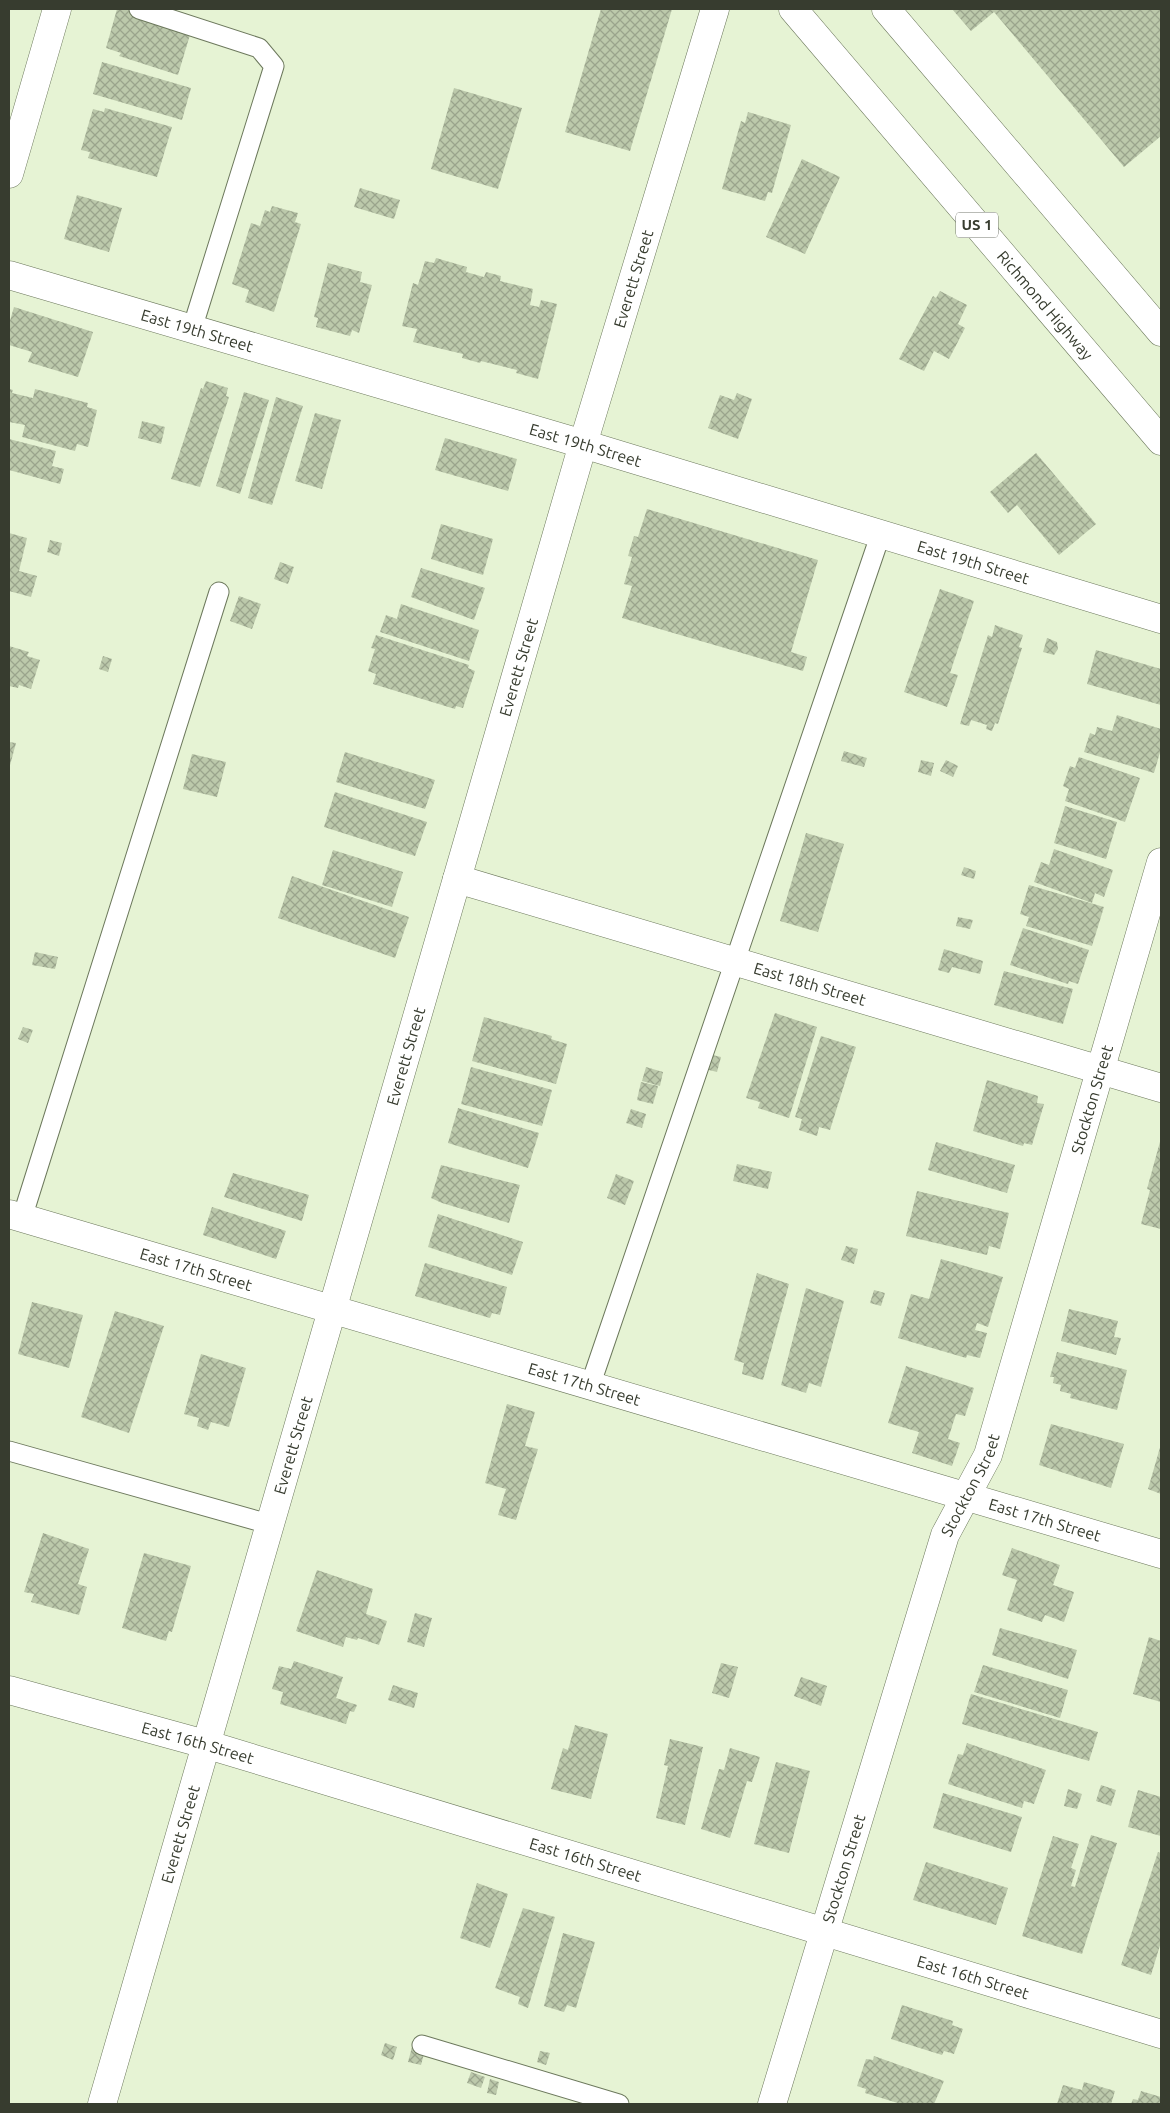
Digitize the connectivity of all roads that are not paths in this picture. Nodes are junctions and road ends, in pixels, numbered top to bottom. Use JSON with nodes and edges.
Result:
{"nodes":[{"id":1,"x":58,"y":9,"type":"edge"},
{"id":2,"x":139,"y":9,"type":"edge"},
{"id":3,"x":715,"y":9,"type":"edge"},
{"id":4,"x":793,"y":9,"type":"edge"},
{"id":5,"x":886,"y":9,"type":"edge"},
{"id":6,"x":9,"y":174,"type":"edge"},
{"id":7,"x":9,"y":275,"type":"edge"},
{"id":8,"x":192,"y":329,"type":"junction"},
{"id":9,"x":1161,"y":332,"type":"edge"},
{"id":10,"x":1161,"y":442,"type":"edge"},
{"id":11,"x":583,"y":444,"type":"junction"},
{"id":12,"x":881,"y":533,"type":"junction"},
{"id":13,"x":219,"y":592,"type":"dead end"},
{"id":14,"x":1161,"y":619,"type":"edge"},
{"id":15,"x":1161,"y":862,"type":"edge"},
{"id":16,"x":457,"y":879,"type":"junction"},
{"id":17,"x":734,"y":961,"type":"junction"},
{"id":18,"x":1101,"y":1070,"type":"junction"},
{"id":19,"x":1161,"y":1088,"type":"edge"},
{"id":20,"x":15,"y":1216,"type":"edge"},
{"id":21,"x":333,"y":1310,"type":"junction"},
{"id":22,"x":590,"y":1386,"type":"junction"},
{"id":23,"x":9,"y":1451,"type":"edge"},
{"id":24,"x":965,"y":1496,"type":"junction"},
{"id":25,"x":269,"y":1524,"type":"junction"},
{"id":26,"x":1161,"y":1554,"type":"edge"},
{"id":27,"x":9,"y":1690,"type":"edge"},
{"id":28,"x":205,"y":1744,"type":"junction"},
{"id":29,"x":823,"y":1932,"type":"junction"},
{"id":30,"x":1161,"y":2034,"type":"edge"},
{"id":31,"x":422,"y":2046,"type":"dead end"},
{"id":32,"x":102,"y":2104,"type":"edge"},
{"id":33,"x":619,"y":2104,"type":"edge"},
{"id":34,"x":772,"y":2104,"type":"edge"}],
"edges":[{"from":1,"to":6,"type":"street"},
{"from":2,"to":8,"type":"lane"},
{"from":3,"to":11,"type":"street","name":"Everett Street"},
{"from":4,"to":10,"type":"street","name":"Richmond Highway","number":"US 1"},
{"from":5,"to":9,"type":"street"},
{"from":7,"to":8,"type":"street","name":"East 19th Street"},
{"from":8,"to":11,"type":"street","name":"East 19th Street"},
{"from":11,"to":12,"type":"street","name":"East 19th Street"},
{"from":11,"to":16,"type":"street","name":"Everett Street"},
{"from":12,"to":14,"type":"street","name":"East 19th Street"},
{"from":12,"to":17,"type":"lane"},
{"from":13,"to":20,"type":"lane"},
{"from":15,"to":18,"type":"street","name":"Stockton Street"},
{"from":16,"to":17,"type":"street","name":"East 18th Street"},
{"from":16,"to":21,"type":"street","name":"Everett Street"},
{"from":17,"to":18,"type":"street","name":"East 18th Street"},
{"from":17,"to":22,"type":"lane"},
{"from":18,"to":19,"type":"street","name":"East 18th Street"},
{"from":18,"to":24,"type":"street","name":"Stockton Street"},
{"from":20,"to":21,"type":"street","name":"East 17th Street"},
{"from":21,"to":22,"type":"street","name":"East 17th Street"},
{"from":21,"to":25,"type":"street","name":"Everett Street"},
{"from":22,"to":24,"type":"street","name":"East 17th Street"},
{"from":23,"to":25,"type":"lane"},
{"from":24,"to":26,"type":"street","name":"East 17th Street"},
{"from":24,"to":29,"type":"street","name":"Stockton Street"},
{"from":25,"to":28,"type":"street","name":"Everett Street"},
{"from":27,"to":28,"type":"street","name":"East 16th Street"},
{"from":28,"to":29,"type":"street","name":"East 16th Street"},
{"from":28,"to":32,"type":"street","name":"Everett Street"},
{"from":29,"to":30,"type":"street","name":"East 16th Street"},
{"from":29,"to":34,"type":"street","name":"Stockton Street"},
{"from":31,"to":33,"type":"lane"}]}
